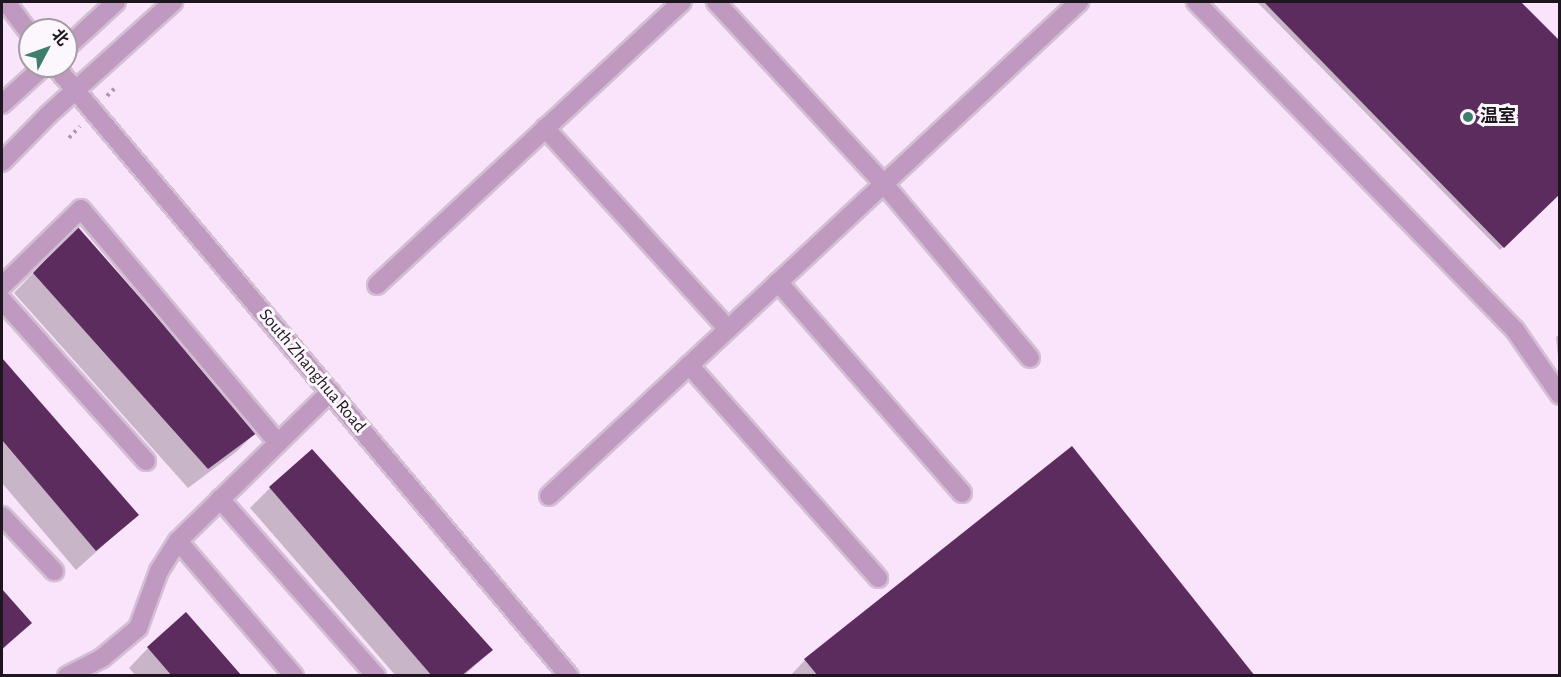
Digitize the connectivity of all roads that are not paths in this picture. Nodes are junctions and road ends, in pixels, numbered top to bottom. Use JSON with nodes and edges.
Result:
{"nodes":[{"id":1,"x":6,"y":2,"type":"edge"},
{"id":2,"x":116,"y":2,"type":"edge"},
{"id":3,"x":173,"y":2,"type":"edge"},
{"id":4,"x":682,"y":2,"type":"edge"},
{"id":5,"x":716,"y":2,"type":"edge"},
{"id":6,"x":1196,"y":2,"type":"edge"},
{"id":7,"x":1072,"y":4,"type":"edge"},
{"id":8,"x":18,"y":18,"type":"edge"},
{"id":9,"x":78,"y":37,"type":"edge"},
{"id":10,"x":31,"y":78,"type":"edge"},
{"id":11,"x":63,"y":78,"type":"edge"},
{"id":12,"x":74,"y":92,"type":"junction"},
{"id":13,"x":2,"y":104,"type":"edge"},
{"id":14,"x":545,"y":128,"type":"junction"},
{"id":15,"x":2,"y":162,"type":"edge"},
{"id":16,"x":884,"y":184,"type":"junction"},
{"id":17,"x":778,"y":282,"type":"junction"},
{"id":18,"x":377,"y":285,"type":"dead end"},
{"id":19,"x":2,"y":286,"type":"edge"},
{"id":20,"x":2,"y":300,"type":"edge"},
{"id":21,"x":728,"y":329,"type":"junction"},
{"id":22,"x":1030,"y":358,"type":"dead end"},
{"id":23,"x":689,"y":365,"type":"junction"},
{"id":24,"x":330,"y":392,"type":"junction"},
{"id":25,"x":1560,"y":395,"type":"edge"},
{"id":26,"x":278,"y":443,"type":"junction"},
{"id":27,"x":146,"y":461,"type":"dead end"},
{"id":28,"x":962,"y":494,"type":"dead end"},
{"id":29,"x":549,"y":496,"type":"dead end"},
{"id":30,"x":219,"y":499,"type":"junction"},
{"id":31,"x":2,"y":516,"type":"edge"},
{"id":32,"x":178,"y":542,"type":"junction"},
{"id":33,"x":54,"y":571,"type":"dead end"},
{"id":34,"x":878,"y":578,"type":"dead end"},
{"id":35,"x":67,"y":675,"type":"edge"},
{"id":36,"x":294,"y":675,"type":"edge"},
{"id":37,"x":376,"y":675,"type":"edge"},
{"id":38,"x":569,"y":675,"type":"edge"}],
"edges":[{"from":1,"to":8,"type":"street"},
{"from":2,"to":9,"type":"street"},
{"from":3,"to":12,"type":"street"},
{"from":4,"to":14,"type":"street"},
{"from":5,"to":16,"type":"street"},
{"from":6,"to":25,"type":"street"},
{"from":7,"to":16,"type":"street"},
{"from":10,"to":13,"type":"street"},
{"from":11,"to":12,"type":"street","name":"South Zhanghua Road"},
{"from":12,"to":15,"type":"street"},
{"from":12,"to":24,"type":"street","name":"South Zhanghua Road"},
{"from":14,"to":18,"type":"street"},
{"from":14,"to":21,"type":"street"},
{"from":16,"to":17,"type":"street"},
{"from":16,"to":22,"type":"street"},
{"from":17,"to":21,"type":"street"},
{"from":17,"to":28,"type":"street"},
{"from":19,"to":26,"type":"street"},
{"from":20,"to":27,"type":"street"},
{"from":21,"to":23,"type":"street"},
{"from":23,"to":29,"type":"street"},
{"from":23,"to":34,"type":"street"},
{"from":24,"to":26,"type":"street"},
{"from":24,"to":38,"type":"street","name":"South Zhanghua Road"},
{"from":26,"to":30,"type":"street"},
{"from":30,"to":32,"type":"street"},
{"from":30,"to":37,"type":"street"},
{"from":31,"to":33,"type":"street"},
{"from":32,"to":35,"type":"street"},
{"from":32,"to":36,"type":"street"}]}
